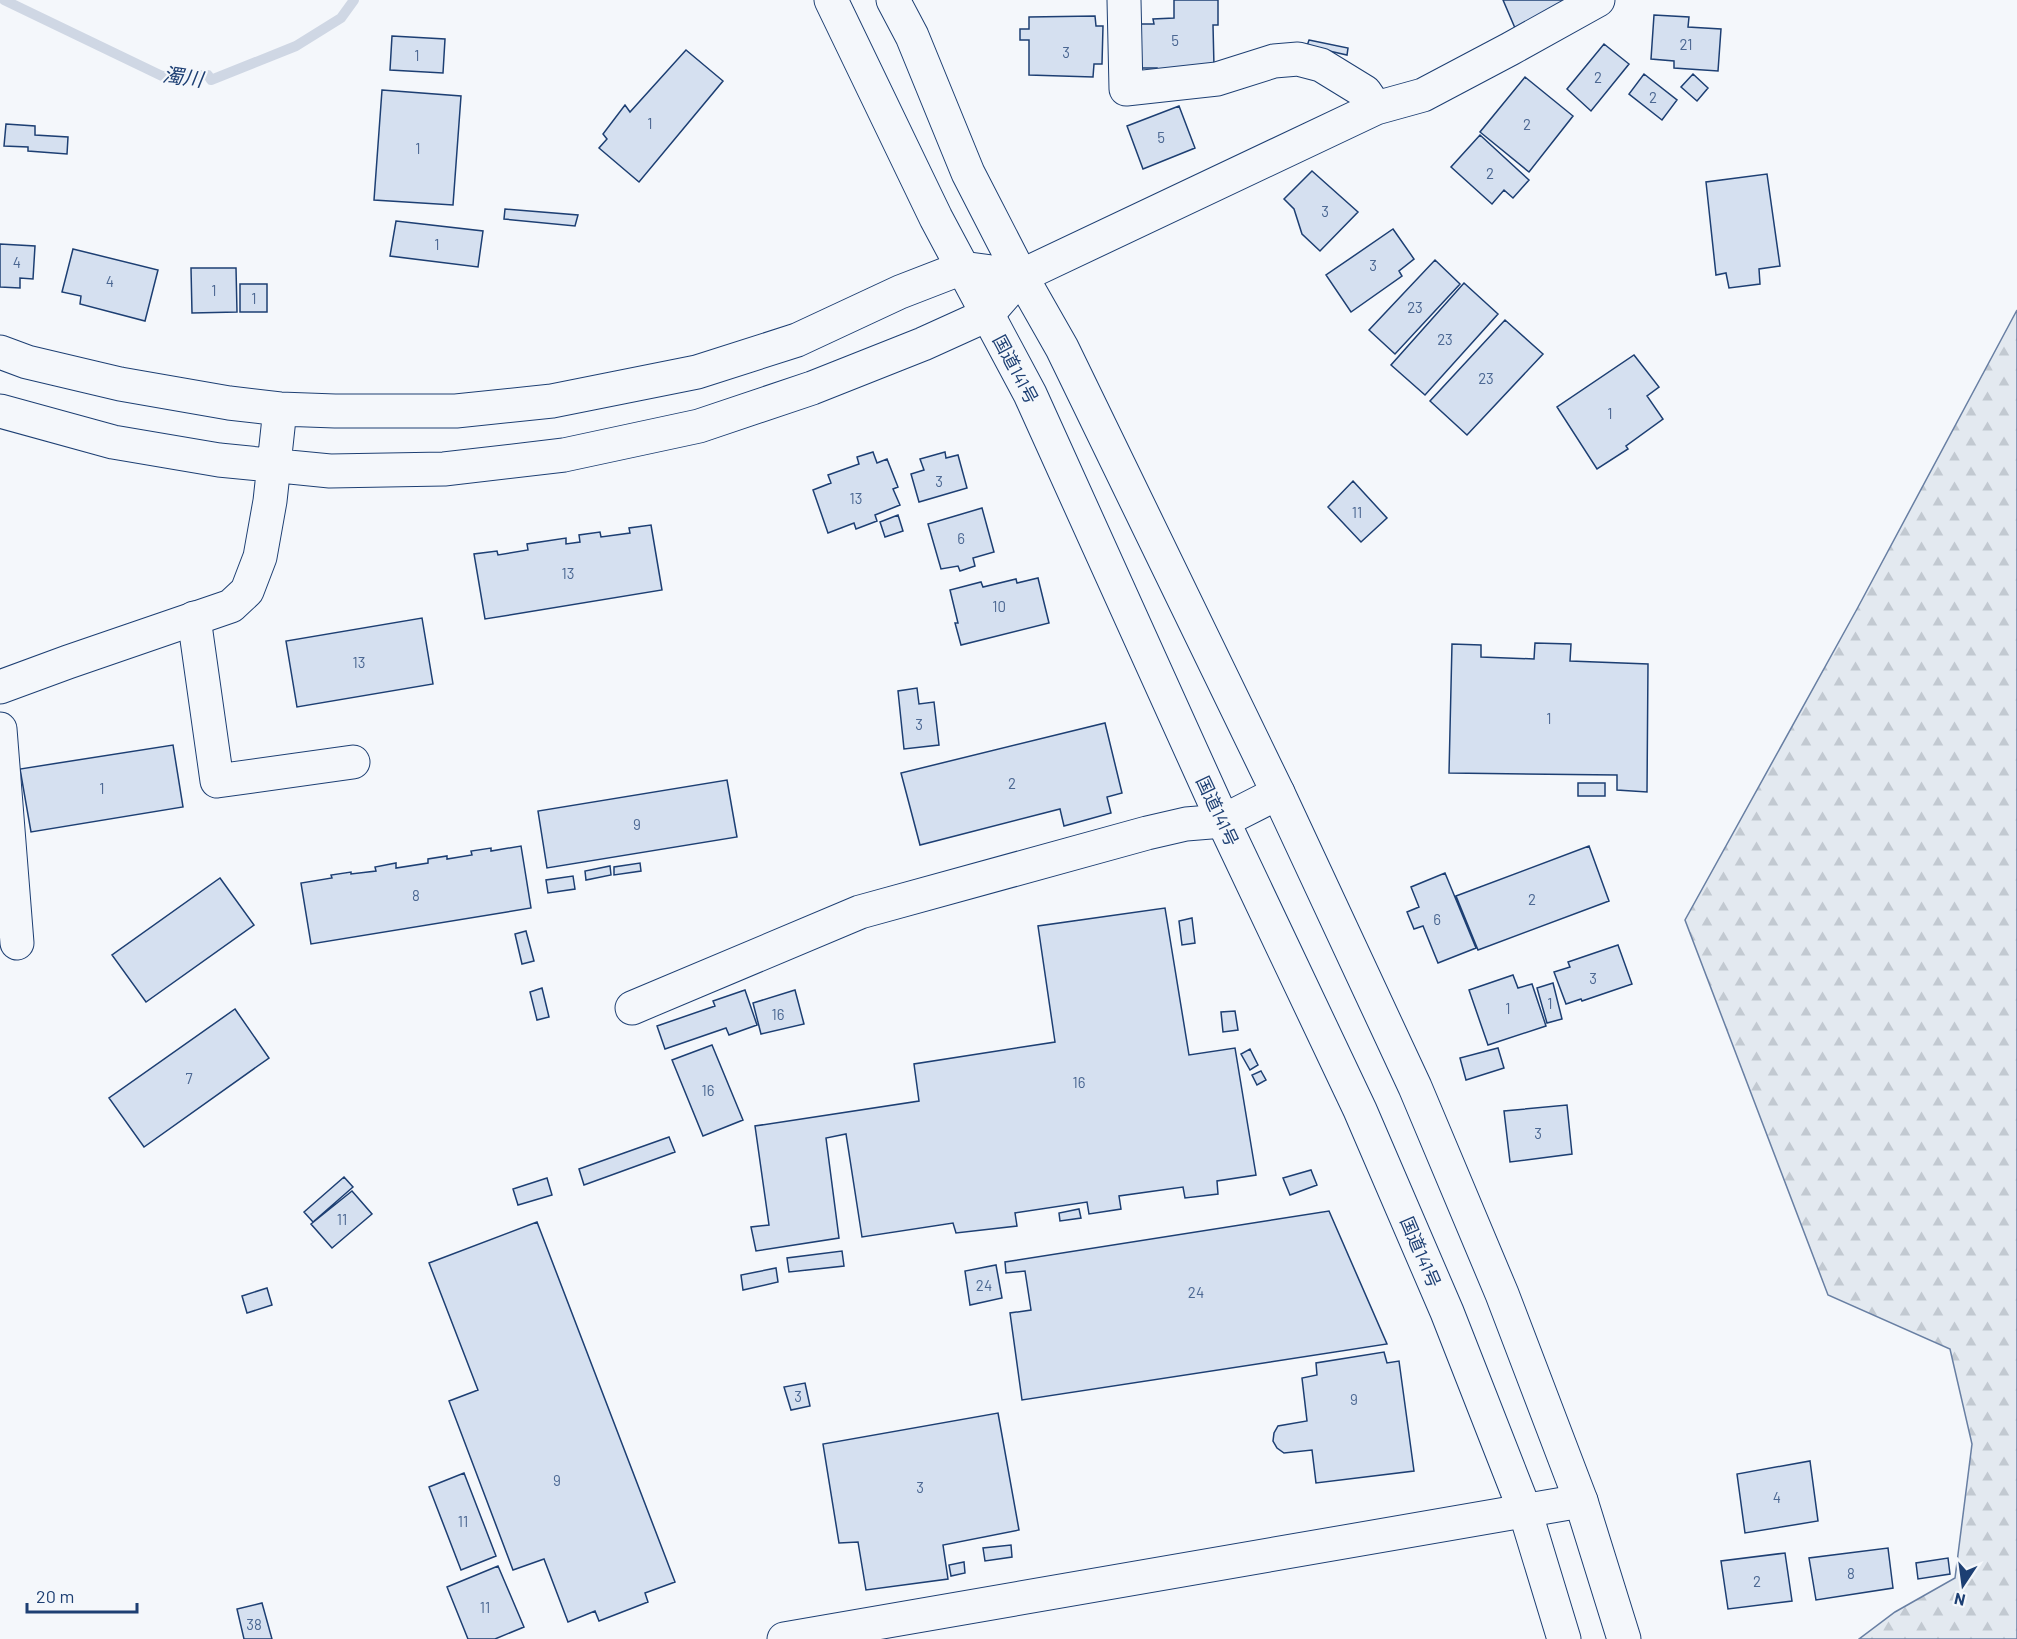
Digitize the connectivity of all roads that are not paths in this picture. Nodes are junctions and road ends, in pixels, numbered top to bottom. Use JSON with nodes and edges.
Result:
{"nodes":[{"id":1,"x":831,"y":0,"type":"edge"},
{"id":2,"x":893,"y":0,"type":"edge"},
{"id":3,"x":1124,"y":0,"type":"edge"},
{"id":4,"x":1598,"y":0,"type":"edge"},
{"id":5,"x":1376,"y":108,"type":"junction"},
{"id":6,"x":962,"y":268,"type":"junction"},
{"id":7,"x":1021,"y":276,"type":"junction"},
{"id":8,"x":987,"y":315,"type":"junction"},
{"id":9,"x":0,"y":352,"type":"edge"},
{"id":10,"x":280,"y":409,"type":"junction"},
{"id":11,"x":0,"y":411,"type":"edge"},
{"id":12,"x":274,"y":466,"type":"junction"},
{"id":13,"x":194,"y":618,"type":"junction"},
{"id":14,"x":0,"y":687,"type":"edge"},
{"id":15,"x":0,"y":729,"type":"edge"},
{"id":16,"x":353,"y":762,"type":"dead end"},
{"id":17,"x":1278,"y":793,"type":"junction"},
{"id":18,"x":1222,"y":821,"type":"junction"},
{"id":19,"x":7,"y":908,"type":"edge"},
{"id":20,"x":17,"y":943,"type":"dead end"},
{"id":21,"x":632,"y":1008,"type":"dead end"},
{"id":22,"x":1581,"y":1501,"type":"junction"},
{"id":23,"x":1525,"y":1510,"type":"junction"},
{"id":24,"x":784,"y":1639,"type":"edge"},
{"id":25,"x":1564,"y":1639,"type":"edge"},
{"id":26,"x":1624,"y":1639,"type":"edge"}],
"edges":[{"from":1,"to":6,"type":"main road","name":"国道141号"},
{"from":2,"to":7,"type":"main road"},
{"from":3,"to":5,"type":"main road"},
{"from":4,"to":5,"type":"main road"},
{"from":5,"to":7,"type":"main road"},
{"from":6,"to":7,"type":"main road"},
{"from":6,"to":8,"type":"main road","name":"国道141号"},
{"from":6,"to":10,"type":"main road"},
{"from":7,"to":8,"type":"main road"},
{"from":7,"to":17,"type":"main road"},
{"from":8,"to":12,"type":"main road"},
{"from":8,"to":18,"type":"main road","name":"国道141号"},
{"from":9,"to":10,"type":"main road"},
{"from":10,"to":12,"type":"main road"},
{"from":11,"to":12,"type":"main road"},
{"from":12,"to":13,"type":"main road"},
{"from":13,"to":14,"type":"main road"},
{"from":13,"to":16,"type":"main road"},
{"from":15,"to":19,"type":"main road"},
{"from":17,"to":18,"type":"main road"},
{"from":17,"to":22,"type":"main road"},
{"from":18,"to":21,"type":"main road"},
{"from":18,"to":23,"type":"main road","name":"国道141号"},
{"from":19,"to":20,"type":"main road"},
{"from":22,"to":23,"type":"main road"},
{"from":22,"to":26,"type":"main road"},
{"from":23,"to":24,"type":"main road"},
{"from":23,"to":25,"type":"main road","name":"国道141号"}]}
